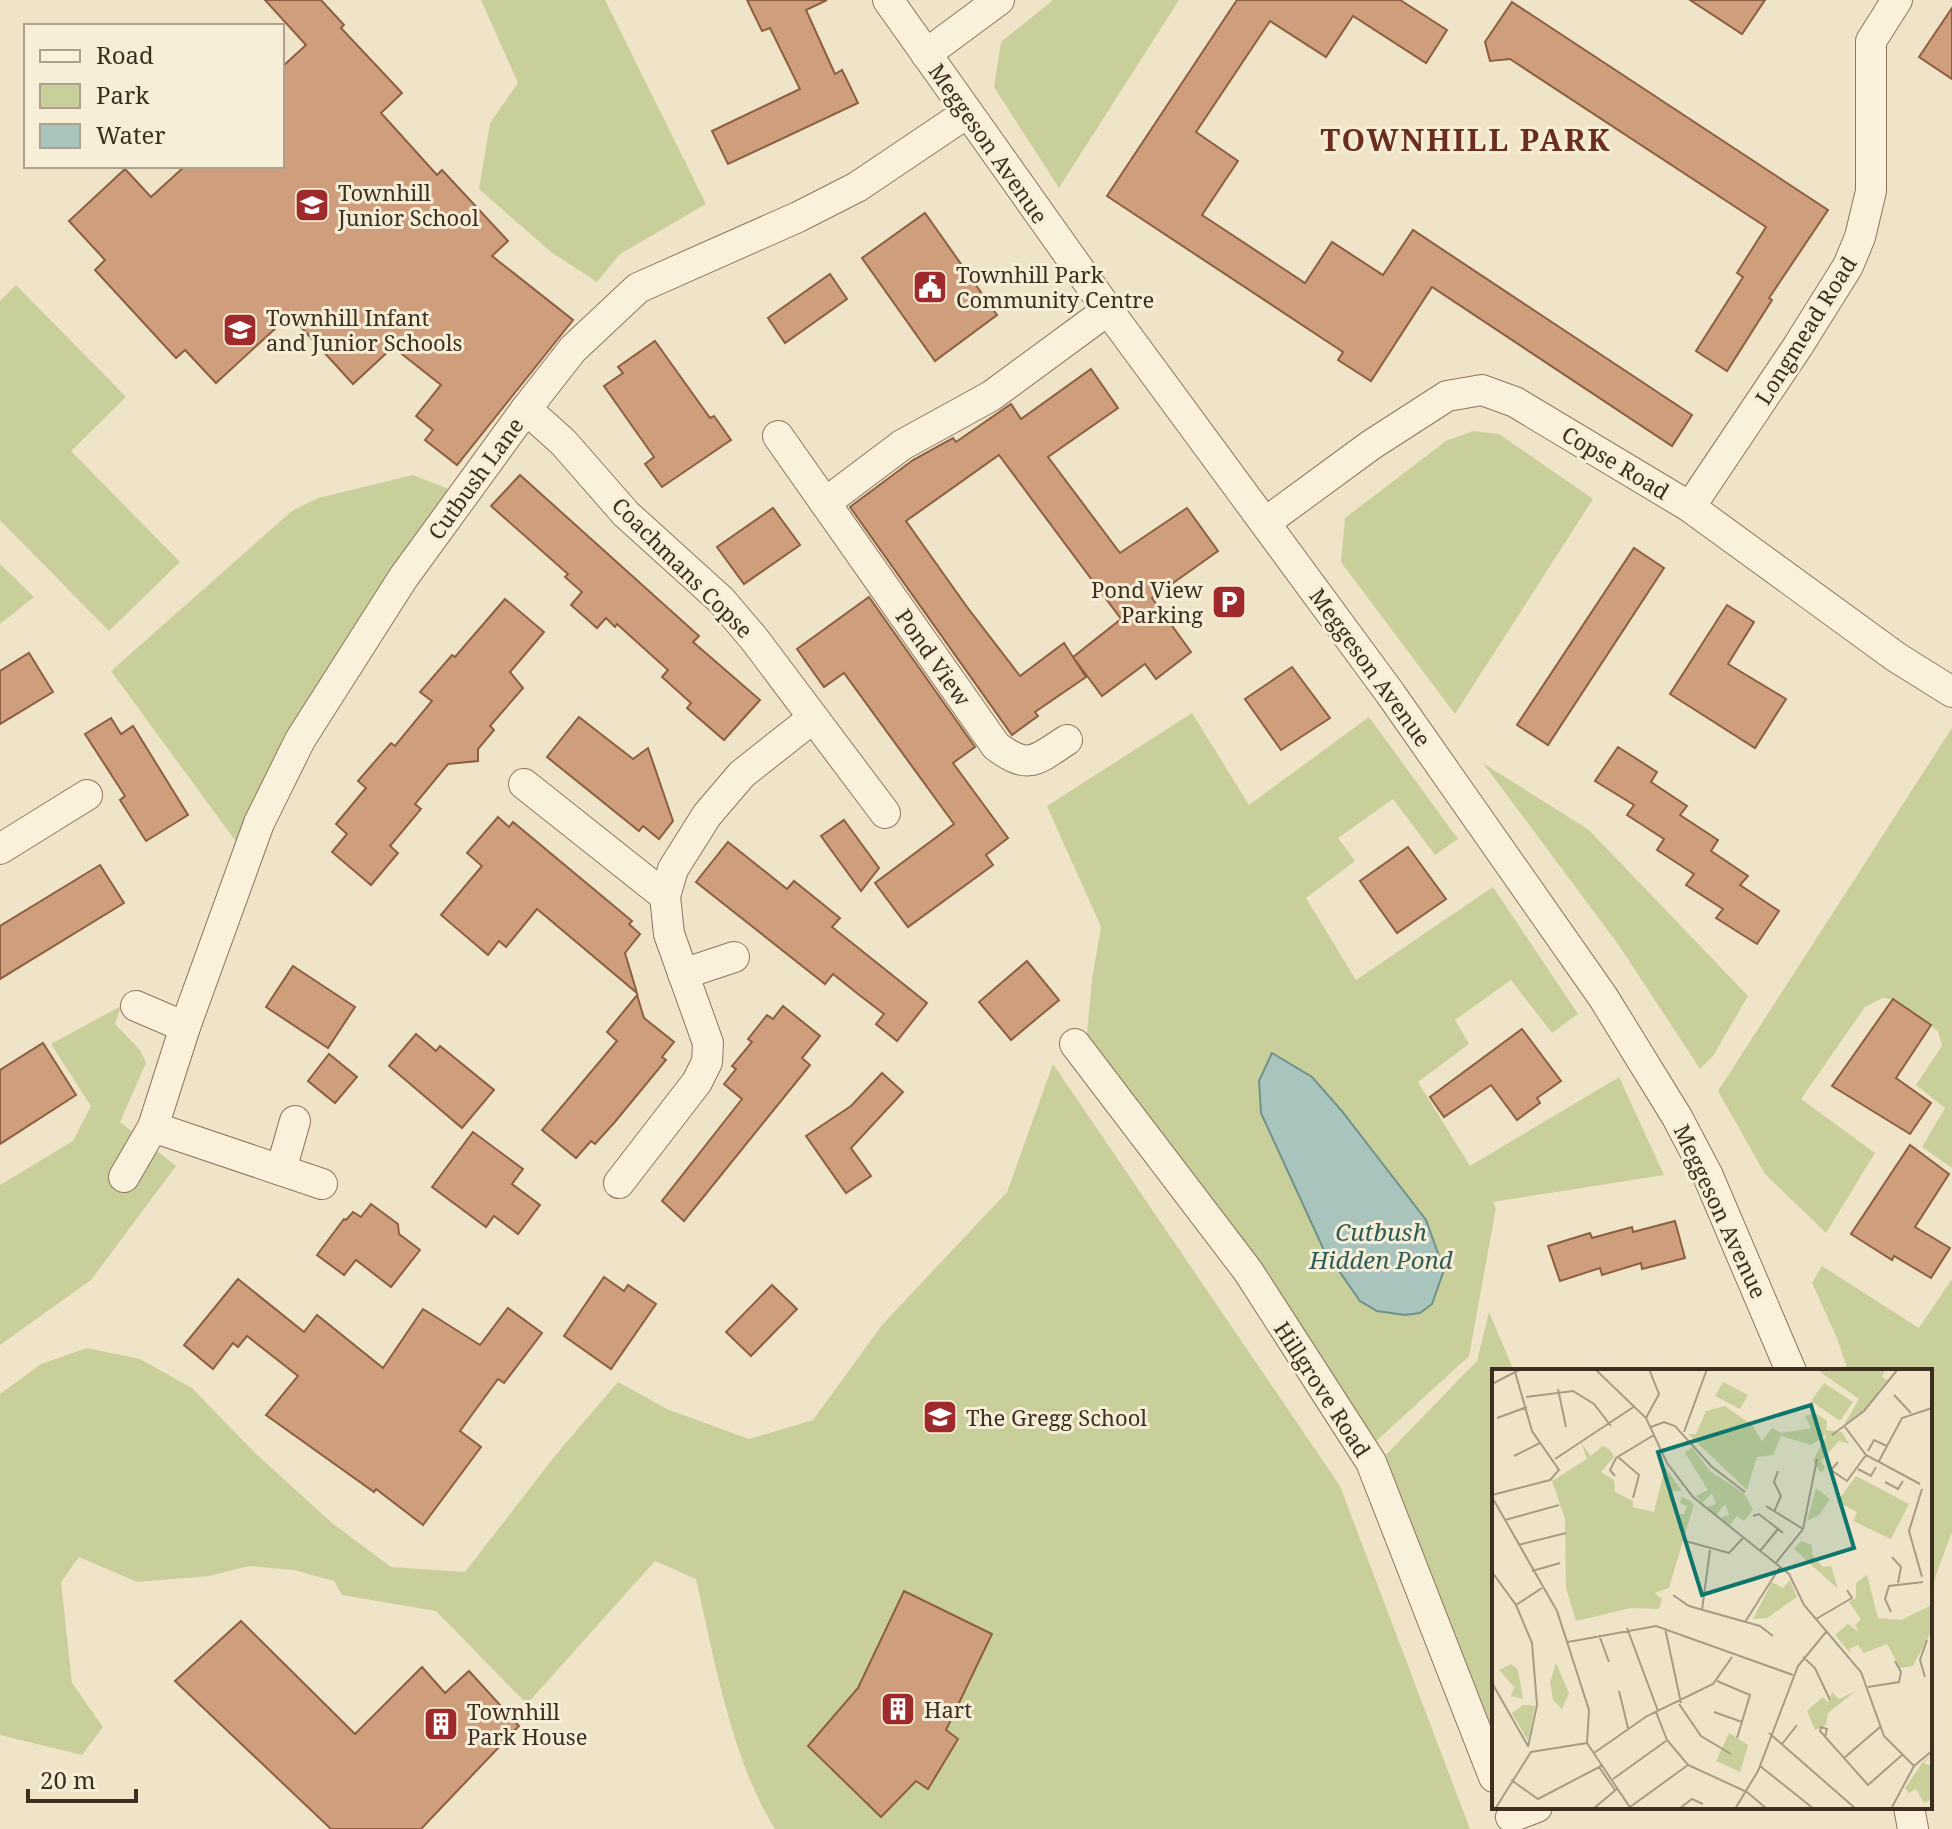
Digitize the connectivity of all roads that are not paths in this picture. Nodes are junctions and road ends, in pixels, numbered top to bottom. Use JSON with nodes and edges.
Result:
{"nodes":[{"id":1,"x":888,"y":0,"type":"edge"},
{"id":2,"x":999,"y":0,"type":"edge"},
{"id":3,"x":1897,"y":0,"type":"edge"},
{"id":4,"x":926,"y":54,"type":"junction"},
{"id":5,"x":967,"y":113,"type":"junction"},
{"id":6,"x":1108,"y":310,"type":"junction"},
{"id":7,"x":526,"y":409,"type":"junction"},
{"id":8,"x":778,"y":436,"type":"dead end"},
{"id":9,"x":825,"y":503,"type":"junction"},
{"id":10,"x":1690,"y":507,"type":"junction"},
{"id":11,"x":1266,"y":522,"type":"junction"},
{"id":12,"x":1952,"y":692,"type":"edge"},
{"id":13,"x":813,"y":718,"type":"junction"},
{"id":14,"x":1067,"y":740,"type":"dead end"},
{"id":15,"x":524,"y":784,"type":"dead end"},
{"id":16,"x":87,"y":795,"type":"dead end"},
{"id":17,"x":885,"y":813,"type":"dead end"},
{"id":18,"x":0,"y":849,"type":"edge"},
{"id":19,"x":665,"y":896,"type":"junction"},
{"id":20,"x":734,"y":957,"type":"dead end"},
{"id":21,"x":683,"y":974,"type":"junction"},
{"id":22,"x":136,"y":1006,"type":"dead end"},
{"id":23,"x":185,"y":1027,"type":"junction"},
{"id":24,"x":1075,"y":1044,"type":"dead end"},
{"id":25,"x":295,"y":1121,"type":"dead end"},
{"id":26,"x":153,"y":1127,"type":"junction"},
{"id":27,"x":281,"y":1170,"type":"junction"},
{"id":28,"x":124,"y":1177,"type":"dead end"},
{"id":29,"x":619,"y":1183,"type":"dead end"},
{"id":30,"x":322,"y":1184,"type":"dead end"},
{"id":31,"x":1790,"y":1369,"type":"edge"},
{"id":32,"x":1492,"y":1772,"type":"edge"},
{"id":33,"x":1909,"y":1809,"type":"edge"},
{"id":34,"x":1913,"y":1829,"type":"edge"}],
"edges":[{"from":1,"to":4,"type":"street","name":"Meggeson Avenue"},
{"from":2,"to":4,"type":"street"},
{"from":3,"to":10,"type":"street","name":"Longmead Road"},
{"from":4,"to":5,"type":"street","name":"Meggeson Avenue"},
{"from":5,"to":6,"type":"street","name":"Meggeson Avenue"},
{"from":5,"to":7,"type":"street","name":"Cutbush Lane"},
{"from":6,"to":9,"type":"street"},
{"from":6,"to":11,"type":"street","name":"Meggeson Avenue"},
{"from":7,"to":13,"type":"street","name":"Coachmans Copse"},
{"from":7,"to":23,"type":"street","name":"Cutbush Lane"},
{"from":8,"to":9,"type":"street","name":"Pond View"},
{"from":9,"to":14,"type":"street","name":"Pond View"},
{"from":10,"to":11,"type":"street","name":"Copse Road"},
{"from":10,"to":12,"type":"street","name":"Copse Road"},
{"from":11,"to":31,"type":"street","name":"Meggeson Avenue"},
{"from":13,"to":17,"type":"street","name":"Coachmans Copse"},
{"from":13,"to":19,"type":"street"},
{"from":15,"to":19,"type":"street"},
{"from":16,"to":18,"type":"street"},
{"from":19,"to":21,"type":"street"},
{"from":20,"to":21,"type":"street"},
{"from":21,"to":29,"type":"street"},
{"from":22,"to":23,"type":"street"},
{"from":23,"to":26,"type":"street","name":"Cutbush Lane"},
{"from":24,"to":32,"type":"street","name":"Hillgrove Road"},
{"from":25,"to":27,"type":"street"},
{"from":26,"to":27,"type":"street"},
{"from":26,"to":28,"type":"street","name":"Cutbush Lane"},
{"from":27,"to":30,"type":"street"},
{"from":33,"to":34,"type":"street"}]}
